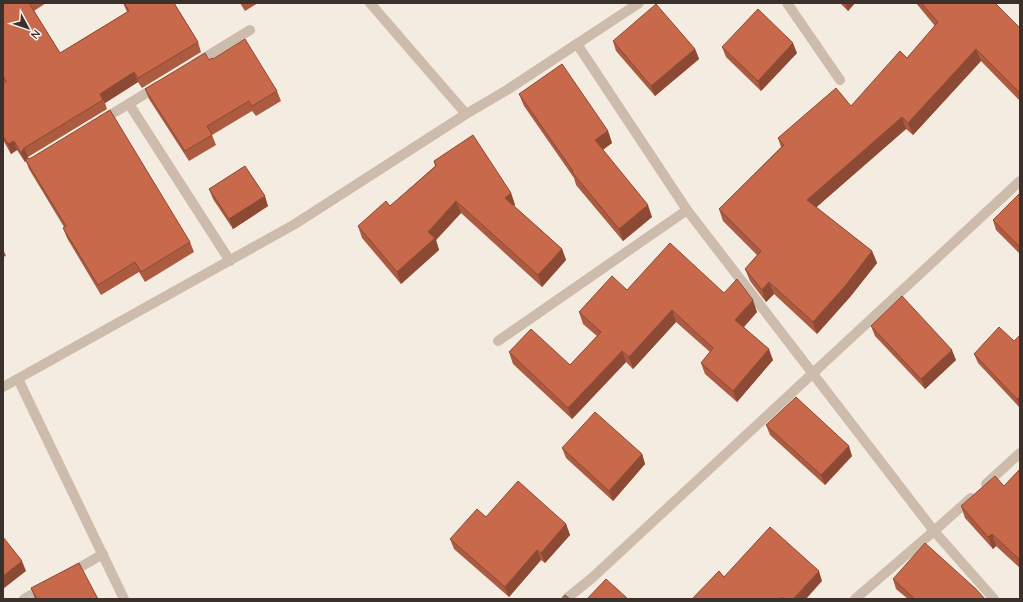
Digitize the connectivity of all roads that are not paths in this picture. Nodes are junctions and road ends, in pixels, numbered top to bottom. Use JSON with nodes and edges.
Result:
{"nodes":[{"id":1,"x":370,"y":3,"type":"edge"},
{"id":2,"x":639,"y":3,"type":"edge"},
{"id":3,"x":787,"y":3,"type":"edge"},
{"id":4,"x":625,"y":6,"type":"edge"},
{"id":5,"x":250,"y":30,"type":"dead end"},
{"id":6,"x":577,"y":44,"type":"junction"},
{"id":7,"x":190,"y":67,"type":"edge"},
{"id":8,"x":169,"y":79,"type":"edge"},
{"id":9,"x":840,"y":80,"type":"dead end"},
{"id":10,"x":129,"y":104,"type":"junction"},
{"id":11,"x":466,"y":114,"type":"junction"},
{"id":12,"x":96,"y":124,"type":"edge"},
{"id":13,"x":1020,"y":181,"type":"edge"},
{"id":14,"x":687,"y":210,"type":"junction"},
{"id":15,"x":230,"y":261,"type":"junction"},
{"id":16,"x":498,"y":341,"type":"dead end"},
{"id":17,"x":814,"y":373,"type":"junction"},
{"id":18,"x":18,"y":379,"type":"junction"},
{"id":19,"x":3,"y":387,"type":"edge"},
{"id":20,"x":1020,"y":453,"type":"edge"},
{"id":21,"x":934,"y":531,"type":"junction"},
{"id":22,"x":103,"y":554,"type":"junction"},
{"id":23,"x":24,"y":599,"type":"edge"},
{"id":24,"x":124,"y":599,"type":"edge"},
{"id":25,"x":566,"y":599,"type":"edge"},
{"id":26,"x":855,"y":599,"type":"edge"},
{"id":27,"x":994,"y":599,"type":"edge"}],
"edges":[{"from":1,"to":11,"type":"street"},
{"from":2,"to":4,"type":"street"},
{"from":3,"to":9,"type":"street"},
{"from":4,"to":6,"type":"street"},
{"from":5,"to":7,"type":"street"},
{"from":6,"to":11,"type":"street"},
{"from":6,"to":14,"type":"street"},
{"from":8,"to":10,"type":"street"},
{"from":10,"to":12,"type":"street"},
{"from":10,"to":15,"type":"street"},
{"from":11,"to":15,"type":"street"},
{"from":13,"to":17,"type":"street"},
{"from":14,"to":16,"type":"street"},
{"from":14,"to":17,"type":"street"},
{"from":15,"to":18,"type":"street"},
{"from":17,"to":21,"type":"street"},
{"from":17,"to":25,"type":"street"},
{"from":18,"to":19,"type":"street"},
{"from":18,"to":22,"type":"street"},
{"from":20,"to":21,"type":"street"},
{"from":21,"to":26,"type":"street"},
{"from":21,"to":27,"type":"street"},
{"from":22,"to":23,"type":"street"},
{"from":22,"to":24,"type":"street"}]}
